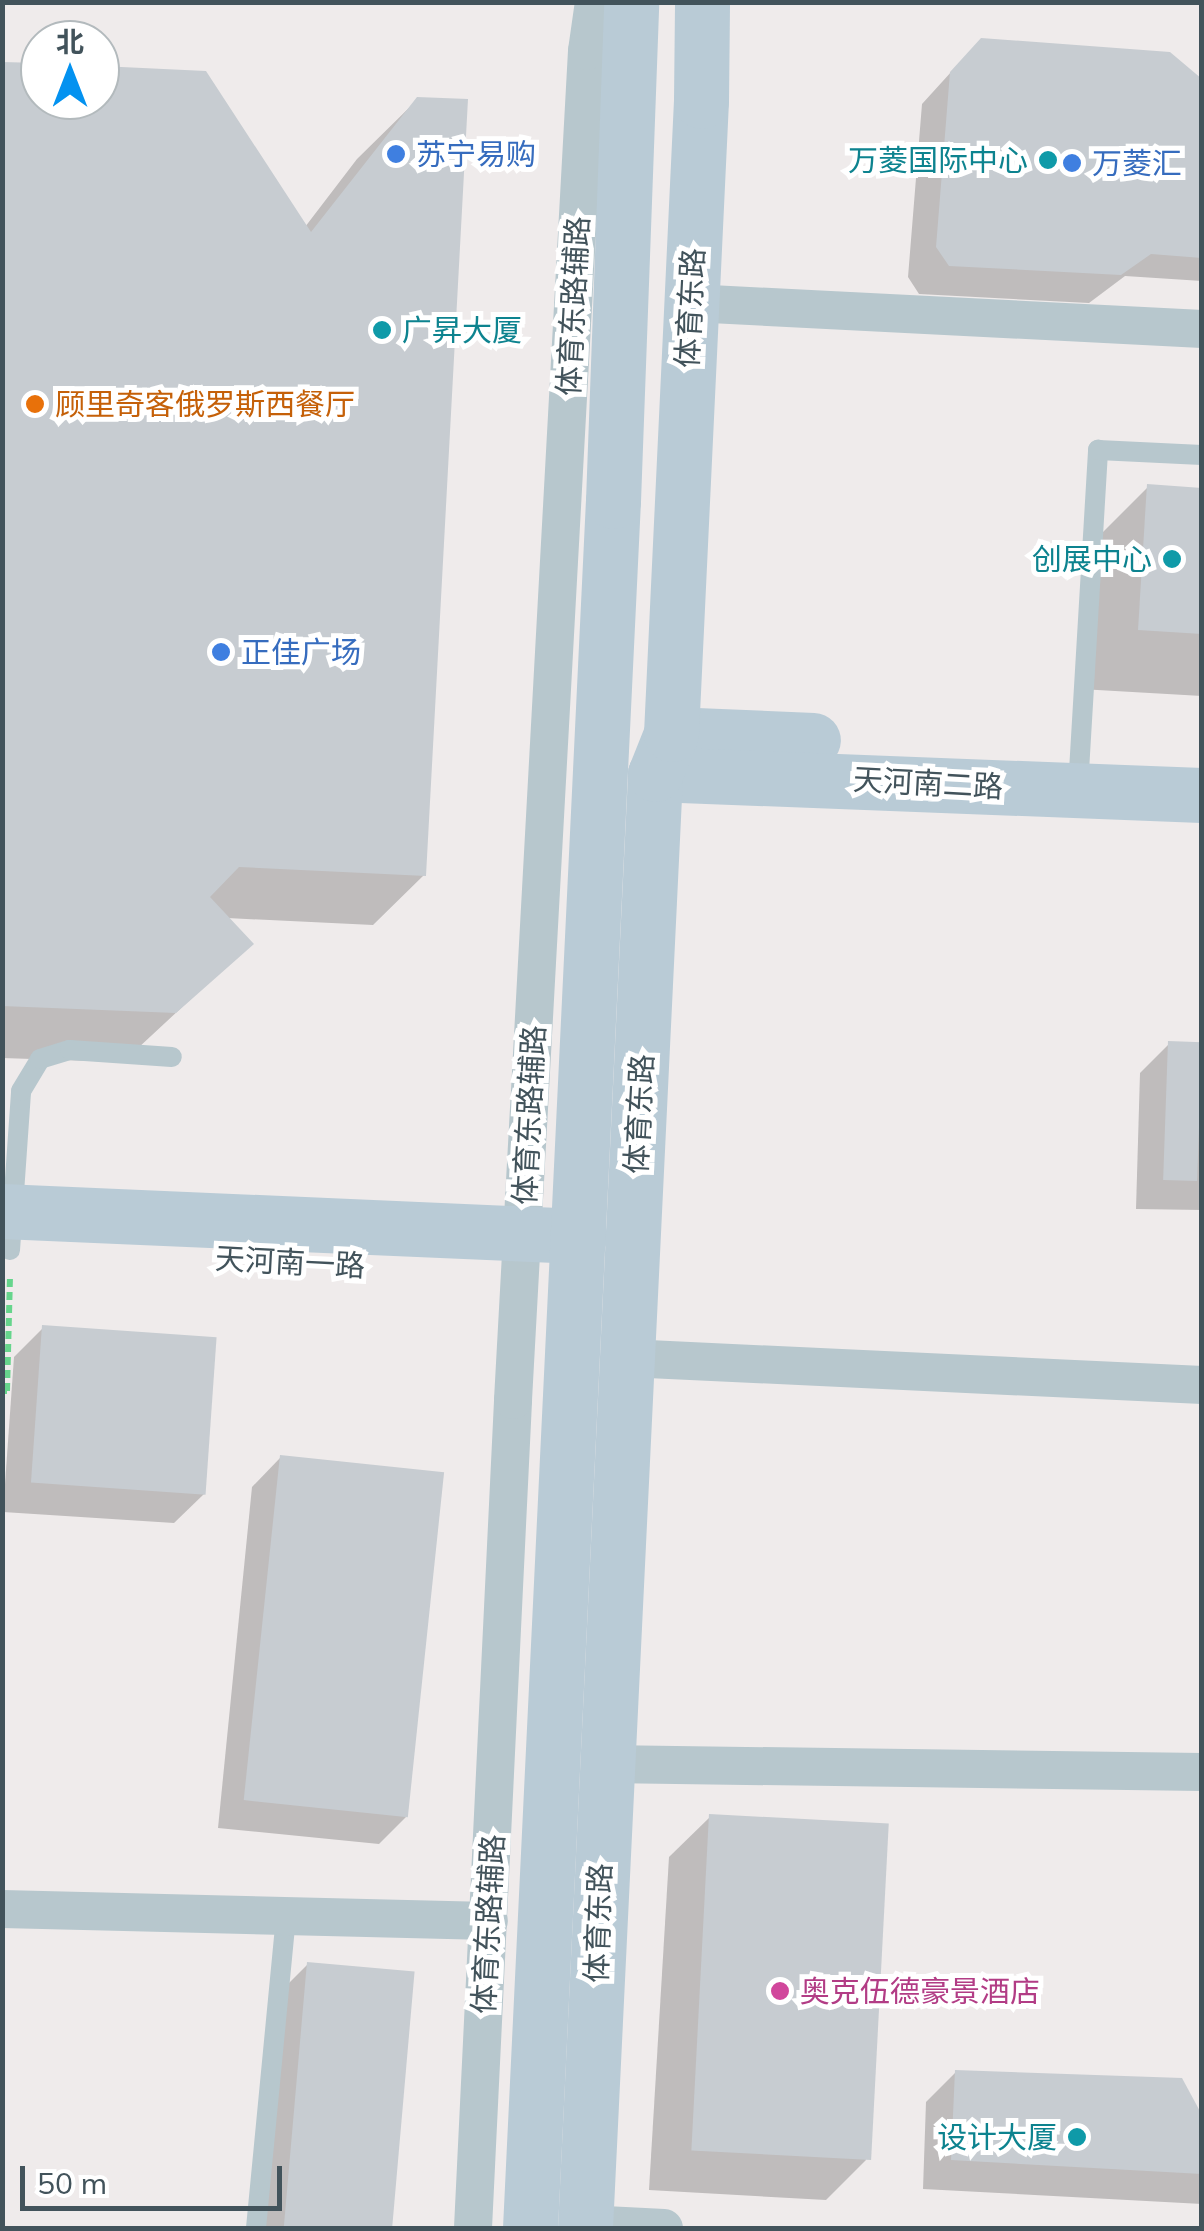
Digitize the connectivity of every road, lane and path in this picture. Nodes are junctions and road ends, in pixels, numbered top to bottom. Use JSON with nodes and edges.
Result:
{"nodes":[{"id":1,"x":594,"y":2,"type":"edge"},
{"id":2,"x":631,"y":2,"type":"edge"},
{"id":3,"x":702,"y":2,"type":"edge"},
{"id":4,"x":691,"y":303,"type":"junction"},
{"id":5,"x":1202,"y":329,"type":"edge"},
{"id":6,"x":1202,"y":455,"type":"edge"},
{"id":7,"x":663,"y":754,"type":"junction"},
{"id":8,"x":1202,"y":758,"type":"edge"},
{"id":9,"x":1079,"y":771,"type":"junction"},
{"id":10,"x":1202,"y":795,"type":"edge"},
{"id":11,"x":172,"y":1057,"type":"dead end"},
{"id":12,"x":7,"y":1240,"type":"edge"},
{"id":13,"x":521,"y":1254,"type":"junction"},
{"id":14,"x":578,"y":1256,"type":"junction"},
{"id":15,"x":627,"y":1358,"type":"junction"},
{"id":16,"x":1202,"y":1385,"type":"edge"},
{"id":17,"x":2,"y":1391,"type":"edge"},
{"id":18,"x":604,"y":1764,"type":"junction"},
{"id":19,"x":1202,"y":1772,"type":"edge"},
{"id":20,"x":2,"y":1909,"type":"edge"},
{"id":21,"x":286,"y":1916,"type":"junction"},
{"id":22,"x":488,"y":1921,"type":"junction"},
{"id":23,"x":585,"y":2226,"type":"edge"},
{"id":24,"x":256,"y":2228,"type":"edge"},
{"id":25,"x":474,"y":2228,"type":"edge"},
{"id":26,"x":530,"y":2228,"type":"edge"},
{"id":27,"x":664,"y":2228,"type":"edge"}],
"edges":[{"from":1,"to":13,"type":"street","name":"体育东路辅路"},
{"from":2,"to":14,"type":"main road","name":"体育东路"},
{"from":3,"to":4,"type":"main road","name":"体育东路"},
{"from":4,"to":5,"type":"street"},
{"from":4,"to":7,"type":"main road","name":"体育东路"},
{"from":6,"to":9,"type":"lane"},
{"from":7,"to":9,"type":"main road","name":"天河南二路"},
{"from":7,"to":15,"type":"main road","name":"体育东路"},
{"from":8,"to":9,"type":"main road","name":"天河南二路"},
{"from":9,"to":10,"type":"main road","name":"天河南二路"},
{"from":11,"to":12,"type":"lane"},
{"from":12,"to":13,"type":"main road","name":"天河南一路"},
{"from":12,"to":17,"type":"path"},
{"from":13,"to":14,"type":"main road","name":"天河南一路"},
{"from":13,"to":22,"type":"street","name":"体育东路辅路"},
{"from":14,"to":26,"type":"main road","name":"体育东路"},
{"from":15,"to":16,"type":"street"},
{"from":15,"to":18,"type":"main road","name":"体育东路"},
{"from":18,"to":19,"type":"street"},
{"from":18,"to":23,"type":"main road","name":"体育东路"},
{"from":20,"to":21,"type":"street"},
{"from":21,"to":22,"type":"street"},
{"from":21,"to":24,"type":"lane"},
{"from":22,"to":25,"type":"street","name":"体育东路辅路"},
{"from":23,"to":27,"type":"street"}]}
